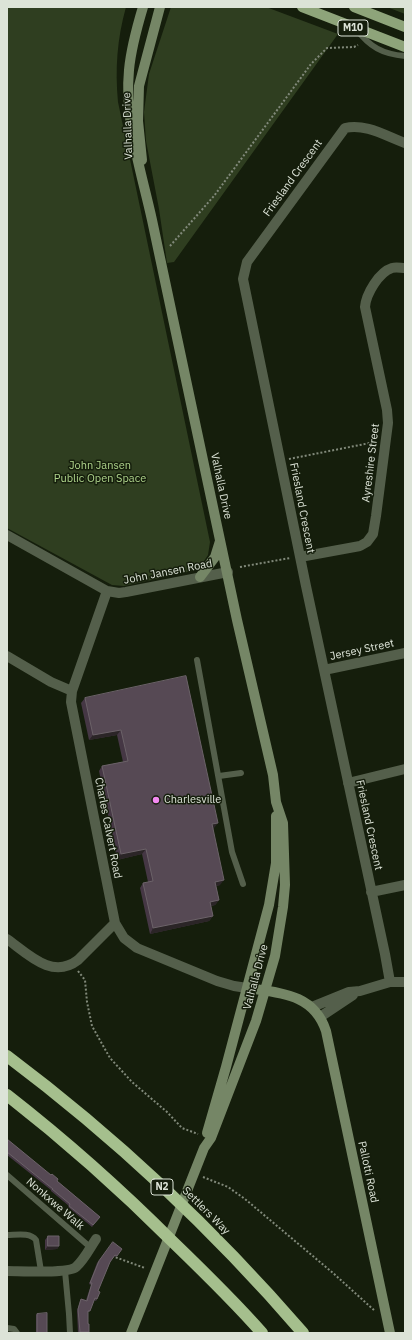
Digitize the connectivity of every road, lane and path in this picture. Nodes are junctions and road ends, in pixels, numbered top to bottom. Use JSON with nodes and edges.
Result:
{"nodes":[{"id":1,"x":143,"y":7,"type":"edge"},
{"id":2,"x":160,"y":7,"type":"edge"},
{"id":3,"x":302,"y":7,"type":"edge"},
{"id":4,"x":354,"y":7,"type":"edge"},
{"id":5,"x":405,"y":27,"type":"edge"},
{"id":6,"x":356,"y":29,"type":"junction"},
{"id":7,"x":358,"y":45,"type":"dead end"},
{"id":8,"x":405,"y":47,"type":"edge"},
{"id":9,"x":405,"y":56,"type":"edge"},
{"id":10,"x":405,"y":143,"type":"edge"},
{"id":11,"x":142,"y":176,"type":"junction"},
{"id":12,"x":170,"y":246,"type":"dead end"},
{"id":13,"x":405,"y":268,"type":"edge"},
{"id":14,"x":386,"y":440,"type":"junction"},
{"id":15,"x":280,"y":460,"type":"junction"},
{"id":16,"x":7,"y":535,"type":"edge"},
{"id":17,"x":220,"y":540,"type":"junction"},
{"id":18,"x":300,"y":557,"type":"junction"},
{"id":19,"x":240,"y":567,"type":"dead end"},
{"id":20,"x":228,"y":572,"type":"junction"},
{"id":21,"x":200,"y":577,"type":"junction"},
{"id":22,"x":107,"y":591,"type":"junction"},
{"id":23,"x":405,"y":652,"type":"edge"},
{"id":24,"x":7,"y":656,"type":"edge"},
{"id":25,"x":197,"y":660,"type":"dead end"},
{"id":26,"x":324,"y":670,"type":"junction"},
{"id":27,"x":72,"y":691,"type":"junction"},
{"id":28,"x":405,"y":769,"type":"edge"},
{"id":29,"x":241,"y":773,"type":"dead end"},
{"id":30,"x":219,"y":776,"type":"junction"},
{"id":31,"x":348,"y":783,"type":"junction"},
{"id":32,"x":276,"y":802,"type":"junction"},
{"id":33,"x":243,"y":884,"type":"dead end"},
{"id":34,"x":405,"y":885,"type":"edge"},
{"id":35,"x":371,"y":892,"type":"junction"},
{"id":36,"x":115,"y":923,"type":"junction"},
{"id":37,"x":7,"y":939,"type":"edge"},
{"id":38,"x":73,"y":964,"type":"junction"},
{"id":39,"x":390,"y":982,"type":"junction"},
{"id":40,"x":405,"y":982,"type":"edge"},
{"id":41,"x":247,"y":988,"type":"junction"},
{"id":42,"x":266,"y":991,"type":"junction"},
{"id":43,"x":360,"y":991,"type":"junction"},
{"id":44,"x":312,"y":1007,"type":"junction"},
{"id":45,"x":320,"y":1017,"type":"junction"},
{"id":46,"x":7,"y":1056,"type":"edge"},
{"id":47,"x":7,"y":1095,"type":"edge"},
{"id":48,"x":199,"y":1134,"type":"dead end"},
{"id":49,"x":204,"y":1148,"type":"junction"},
{"id":50,"x":199,"y":1173,"type":"junction"},
{"id":51,"x":7,"y":1175,"type":"edge"},
{"id":52,"x":7,"y":1235,"type":"edge"},
{"id":53,"x":93,"y":1243,"type":"joint"},
{"id":54,"x":110,"y":1254,"type":"edge"},
{"id":55,"x":188,"y":1256,"type":"junction"},
{"id":56,"x":146,"y":1268,"type":"dead end"},
{"id":57,"x":7,"y":1271,"type":"edge"},
{"id":58,"x":41,"y":1271,"type":"junction"},
{"id":59,"x":65,"y":1271,"type":"junction"},
{"id":60,"x":378,"y":1313,"type":"dead end"},
{"id":61,"x":7,"y":1328,"type":"edge"},
{"id":62,"x":18,"y":1333,"type":"edge"},
{"id":63,"x":70,"y":1333,"type":"edge"},
{"id":64,"x":131,"y":1333,"type":"edge"},
{"id":65,"x":252,"y":1333,"type":"edge"},
{"id":66,"x":262,"y":1333,"type":"edge"},
{"id":67,"x":303,"y":1333,"type":"edge"},
{"id":68,"x":390,"y":1333,"type":"edge"}],
"edges":[{"from":1,"to":11,"type":"main road","name":"Valhalla Drive"},
{"from":2,"to":11,"type":"main road","name":"Valhalla Drive"},
{"from":3,"to":6,"type":"main road","number":"M10"},
{"from":4,"to":5,"type":"main road","number":"M10"},
{"from":6,"to":8,"type":"main road","number":"M10"},
{"from":6,"to":9,"type":"lane"},
{"from":7,"to":12,"type":"path"},
{"from":10,"to":15,"type":"street","name":"Friesland Crescent"},
{"from":11,"to":17,"type":"main road","name":"Valhalla Drive"},
{"from":13,"to":14,"type":"street","name":"Ayreshire Street"},
{"from":14,"to":15,"type":"path"},
{"from":14,"to":18,"type":"street","name":"Ayreshire Street"},
{"from":15,"to":18,"type":"street","name":"Friesland Crescent"},
{"from":16,"to":22,"type":"street","name":"John Jansen Road"},
{"from":17,"to":20,"type":"main road","name":"Valhalla Drive"},
{"from":17,"to":21,"type":"main road"},
{"from":18,"to":19,"type":"path"},
{"from":18,"to":26,"type":"street","name":"Friesland Crescent"},
{"from":20,"to":21,"type":"street","name":"John Jansen Road"},
{"from":20,"to":32,"type":"main road","name":"Valhalla Drive"},
{"from":21,"to":22,"type":"street","name":"John Jansen Road"},
{"from":22,"to":27,"type":"street","name":"Charles Calvert Road"},
{"from":23,"to":26,"type":"street","name":"Jersey Street"},
{"from":24,"to":27,"type":"street"},
{"from":25,"to":30,"type":"lane"},
{"from":26,"to":31,"type":"street","name":"Friesland Crescent"},
{"from":27,"to":36,"type":"street","name":"Charles Calvert Road"},
{"from":28,"to":31,"type":"street"},
{"from":29,"to":30,"type":"lane"},
{"from":30,"to":33,"type":"lane"},
{"from":31,"to":35,"type":"street","name":"Friesland Crescent"},
{"from":32,"to":41,"type":"main road","name":"Valhalla Drive"},
{"from":32,"to":42,"type":"main road","name":"Valhalla Drive"},
{"from":34,"to":35,"type":"street"},
{"from":35,"to":39,"type":"street","name":"Friesland Crescent"},
{"from":36,"to":38,"type":"street"},
{"from":36,"to":41,"type":"street","name":"Charles Calvert Road"},
{"from":37,"to":38,"type":"street"},
{"from":38,"to":48,"type":"path"},
{"from":39,"to":40,"type":"street"},
{"from":39,"to":43,"type":"street"},
{"from":41,"to":42,"type":"main road"},
{"from":41,"to":49,"type":"main road","name":"Valhalla Drive"},
{"from":42,"to":44,"type":"main road"},
{"from":42,"to":49,"type":"main road","name":"Valhalla Drive"},
{"from":43,"to":44,"type":"street"},
{"from":43,"to":45,"type":"street"},
{"from":44,"to":45,"type":"main road","name":"Pallotti Road"},
{"from":45,"to":68,"type":"main road","name":"Pallotti Road"},
{"from":46,"to":67,"type":"highway","name":"Settlers Way","number":"N2"},
{"from":47,"to":55,"type":"highway"},
{"from":49,"to":50,"type":"main road","name":"Valhalla Drive"},
{"from":50,"to":60,"type":"path"},
{"from":50,"to":64,"type":"main road","name":"Valhalla Drive"},
{"from":51,"to":53,"type":"lane","name":"Nonkxwe Walk"},
{"from":52,"to":58,"type":"lane"},
{"from":53,"to":59,"type":"street"},
{"from":54,"to":56,"type":"path"},
{"from":55,"to":65,"type":"highway"},
{"from":55,"to":66,"type":"highway"},
{"from":57,"to":58,"type":"street"},
{"from":58,"to":59,"type":"street"},
{"from":59,"to":63,"type":"lane"},
{"from":61,"to":62,"type":"lane"}]}
